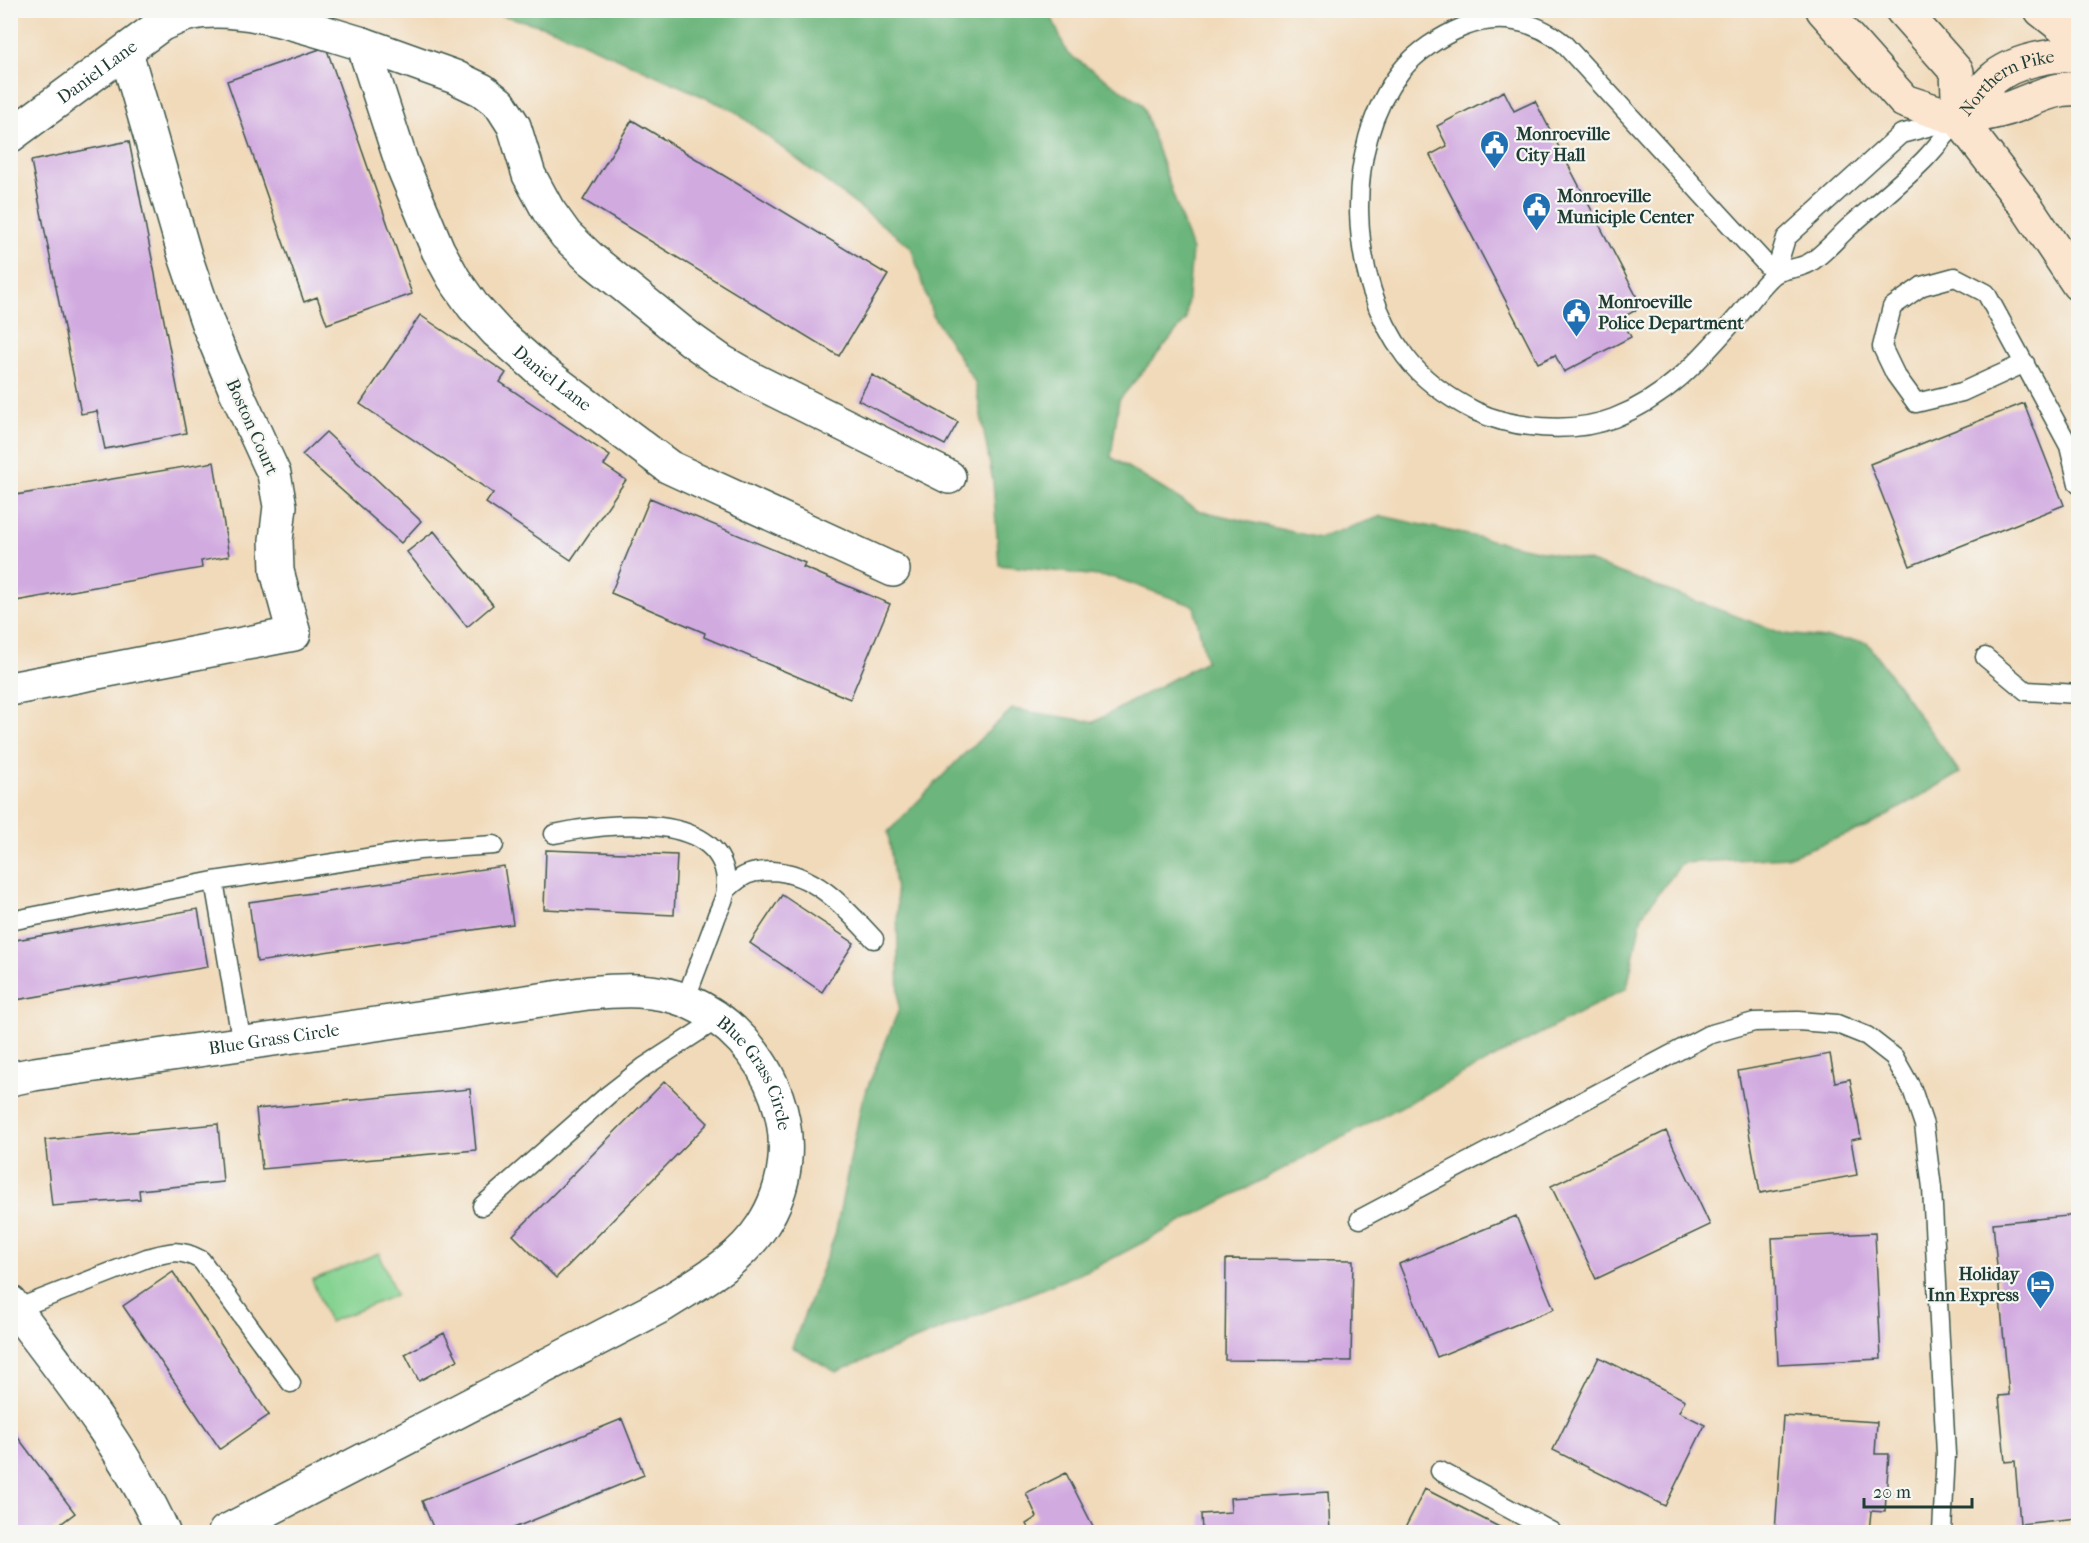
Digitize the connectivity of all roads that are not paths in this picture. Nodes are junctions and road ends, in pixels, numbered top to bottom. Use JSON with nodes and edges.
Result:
{"nodes":[{"id":1,"x":1823,"y":10,"type":"edge"},
{"id":2,"x":1902,"y":10,"type":"edge"},
{"id":3,"x":2041,"y":10,"type":"edge"},
{"id":4,"x":1534,"y":17,"type":"edge"},
{"id":5,"x":2079,"y":39,"type":"edge"},
{"id":6,"x":363,"y":44,"type":"junction"},
{"id":7,"x":126,"y":52,"type":"junction"},
{"id":8,"x":2079,"y":55,"type":"edge"},
{"id":9,"x":2079,"y":89,"type":"edge"},
{"id":10,"x":1959,"y":119,"type":"junction"},
{"id":11,"x":10,"y":136,"type":"edge"},
{"id":12,"x":1775,"y":274,"type":"junction"},
{"id":13,"x":2079,"y":284,"type":"edge"},
{"id":14,"x":2025,"y":363,"type":"junction"},
{"id":15,"x":2074,"y":443,"type":"edge"},
{"id":16,"x":950,"y":477,"type":"dead end"},
{"id":17,"x":2079,"y":484,"type":"edge"},
{"id":18,"x":893,"y":570,"type":"dead end"},
{"id":19,"x":1985,"y":657,"type":"dead end"},
{"id":20,"x":10,"y":689,"type":"edge"},
{"id":21,"x":2079,"y":694,"type":"edge"},
{"id":22,"x":554,"y":834,"type":"dead end"},
{"id":23,"x":494,"y":845,"type":"dead end"},
{"id":24,"x":214,"y":881,"type":"junction"},
{"id":25,"x":726,"y":890,"type":"junction"},
{"id":26,"x":10,"y":921,"type":"edge"},
{"id":27,"x":874,"y":939,"type":"dead end"},
{"id":28,"x":685,"y":1000,"type":"junction"},
{"id":29,"x":718,"y":1019,"type":"junction"},
{"id":30,"x":242,"y":1044,"type":"junction"},
{"id":31,"x":10,"y":1079,"type":"edge"},
{"id":32,"x":482,"y":1206,"type":"dead end"},
{"id":33,"x":1360,"y":1219,"type":"dead end"},
{"id":34,"x":13,"y":1306,"type":"edge"},
{"id":35,"x":291,"y":1383,"type":"dead end"},
{"id":36,"x":1440,"y":1471,"type":"dead end"},
{"id":37,"x":163,"y":1533,"type":"edge"},
{"id":38,"x":225,"y":1533,"type":"edge"},
{"id":39,"x":1552,"y":1533,"type":"edge"},
{"id":40,"x":1942,"y":1533,"type":"edge"}],
"edges":[{"from":1,"to":10,"type":"main road"},
{"from":2,"to":10,"type":"main road"},
{"from":3,"to":5,"type":"main road"},
{"from":4,"to":12,"type":"lane"},
{"from":4,"to":12,"type":"lane"},
{"from":6,"to":7,"type":"street","name":"Daniel Lane"},
{"from":6,"to":16,"type":"street","name":"Daniel Lane"},
{"from":6,"to":18,"type":"street","name":"Daniel Lane"},
{"from":7,"to":11,"type":"street","name":"Daniel Lane"},
{"from":7,"to":20,"type":"street","name":"Boston Court"},
{"from":8,"to":10,"type":"main road","name":"Northern Pike"},
{"from":9,"to":10,"type":"main road","name":"Northern Pike"},
{"from":10,"to":12,"type":"lane"},
{"from":10,"to":12,"type":"lane"},
{"from":10,"to":13,"type":"main road"},
{"from":14,"to":14,"type":"lane"},
{"from":14,"to":15,"type":"lane"},
{"from":15,"to":17,"type":"lane"},
{"from":19,"to":21,"type":"lane"},
{"from":22,"to":25,"type":"lane"},
{"from":23,"to":24,"type":"lane"},
{"from":24,"to":26,"type":"lane"},
{"from":24,"to":30,"type":"lane"},
{"from":25,"to":27,"type":"lane"},
{"from":25,"to":28,"type":"lane"},
{"from":28,"to":29,"type":"street","name":"Blue Grass Circle"},
{"from":28,"to":30,"type":"street","name":"Blue Grass Circle"},
{"from":29,"to":32,"type":"lane"},
{"from":29,"to":38,"type":"street","name":"Blue Grass Circle"},
{"from":30,"to":31,"type":"street","name":"Blue Grass Circle"},
{"from":33,"to":40,"type":"lane"},
{"from":34,"to":35,"type":"lane"},
{"from":34,"to":37,"type":"street"},
{"from":36,"to":39,"type":"lane"}]}
